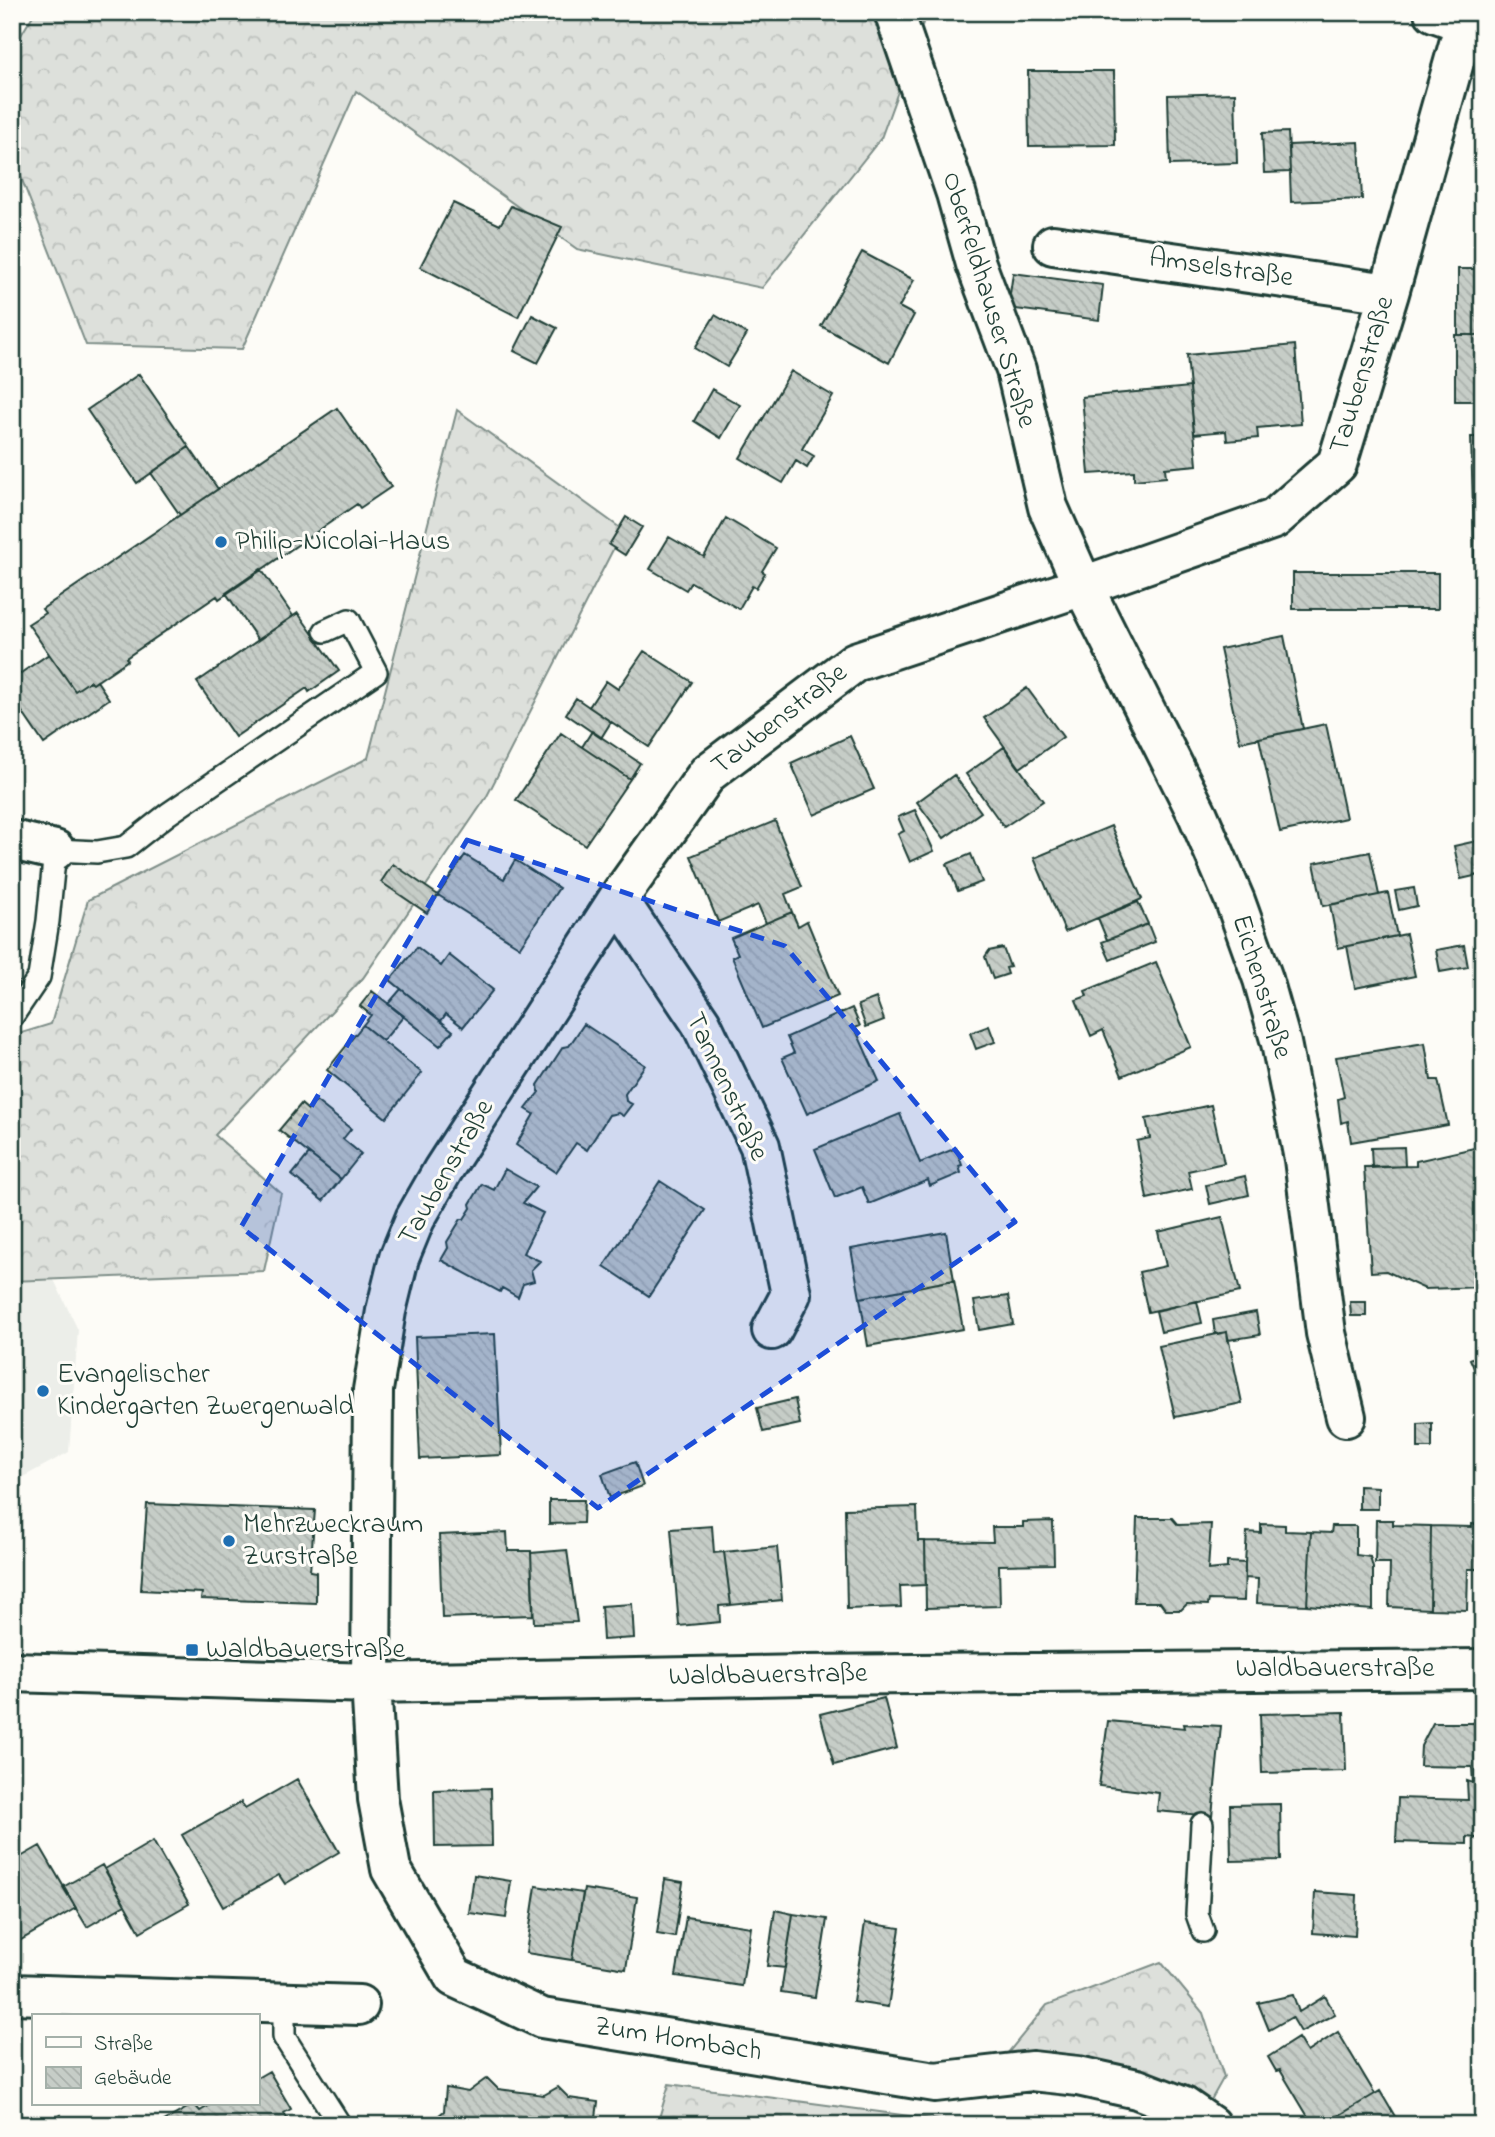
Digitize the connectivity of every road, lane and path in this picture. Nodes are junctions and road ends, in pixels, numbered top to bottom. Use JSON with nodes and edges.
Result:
{"nodes":[{"id":1,"x":894,"y":12,"type":"edge"},
{"id":2,"x":1456,"y":16,"type":"edge"},
{"id":3,"x":1053,"y":245,"type":"dead end"},
{"id":4,"x":1389,"y":293,"type":"junction"},
{"id":5,"x":1083,"y":586,"type":"junction"},
{"id":6,"x":325,"y":631,"type":"dead end"},
{"id":7,"x":12,"y":840,"type":"edge"},
{"id":8,"x":55,"y":850,"type":"junction"},
{"id":9,"x":618,"y":899,"type":"junction"},
{"id":10,"x":12,"y":1017,"type":"edge"},
{"id":11,"x":772,"y":1330,"type":"dead end"},
{"id":12,"x":1346,"y":1417,"type":"dead end"},
{"id":13,"x":1483,"y":1669,"type":"edge"},
{"id":14,"x":13,"y":1673,"type":"edge"},
{"id":15,"x":372,"y":1682,"type":"junction"},
{"id":16,"x":1202,"y":1824,"type":"dead end"},
{"id":17,"x":1203,"y":1931,"type":"dead end"},
{"id":18,"x":12,"y":1994,"type":"edge"},
{"id":19,"x":284,"y":2002,"type":"junction"},
{"id":20,"x":359,"y":2005,"type":"dead end"},
{"id":21,"x":340,"y":2125,"type":"edge"},
{"id":22,"x":1210,"y":2125,"type":"edge"}],
"edges":[{"from":1,"to":5,"type":"street","name":"Oberfeldhauser Straße"},
{"from":2,"to":4,"type":"street","name":"Taubenstraße"},
{"from":3,"to":4,"type":"street","name":"Amselstraße"},
{"from":4,"to":5,"type":"street","name":"Taubenstraße"},
{"from":5,"to":9,"type":"street","name":"Taubenstraße"},
{"from":5,"to":12,"type":"street","name":"Eichenstraße"},
{"from":6,"to":8,"type":"lane"},
{"from":7,"to":8,"type":"street"},
{"from":8,"to":10,"type":"lane"},
{"from":9,"to":11,"type":"street","name":"Tannenstraße"},
{"from":9,"to":15,"type":"street","name":"Taubenstraße"},
{"from":13,"to":15,"type":"street","name":"Waldbauerstraße"},
{"from":14,"to":15,"type":"street","name":"Waldbauerstraße"},
{"from":15,"to":22,"type":"street","name":"Zum Hombach"},
{"from":16,"to":17,"type":"lane"},
{"from":18,"to":19,"type":"street"},
{"from":19,"to":20,"type":"street"},
{"from":19,"to":21,"type":"lane"}]}
